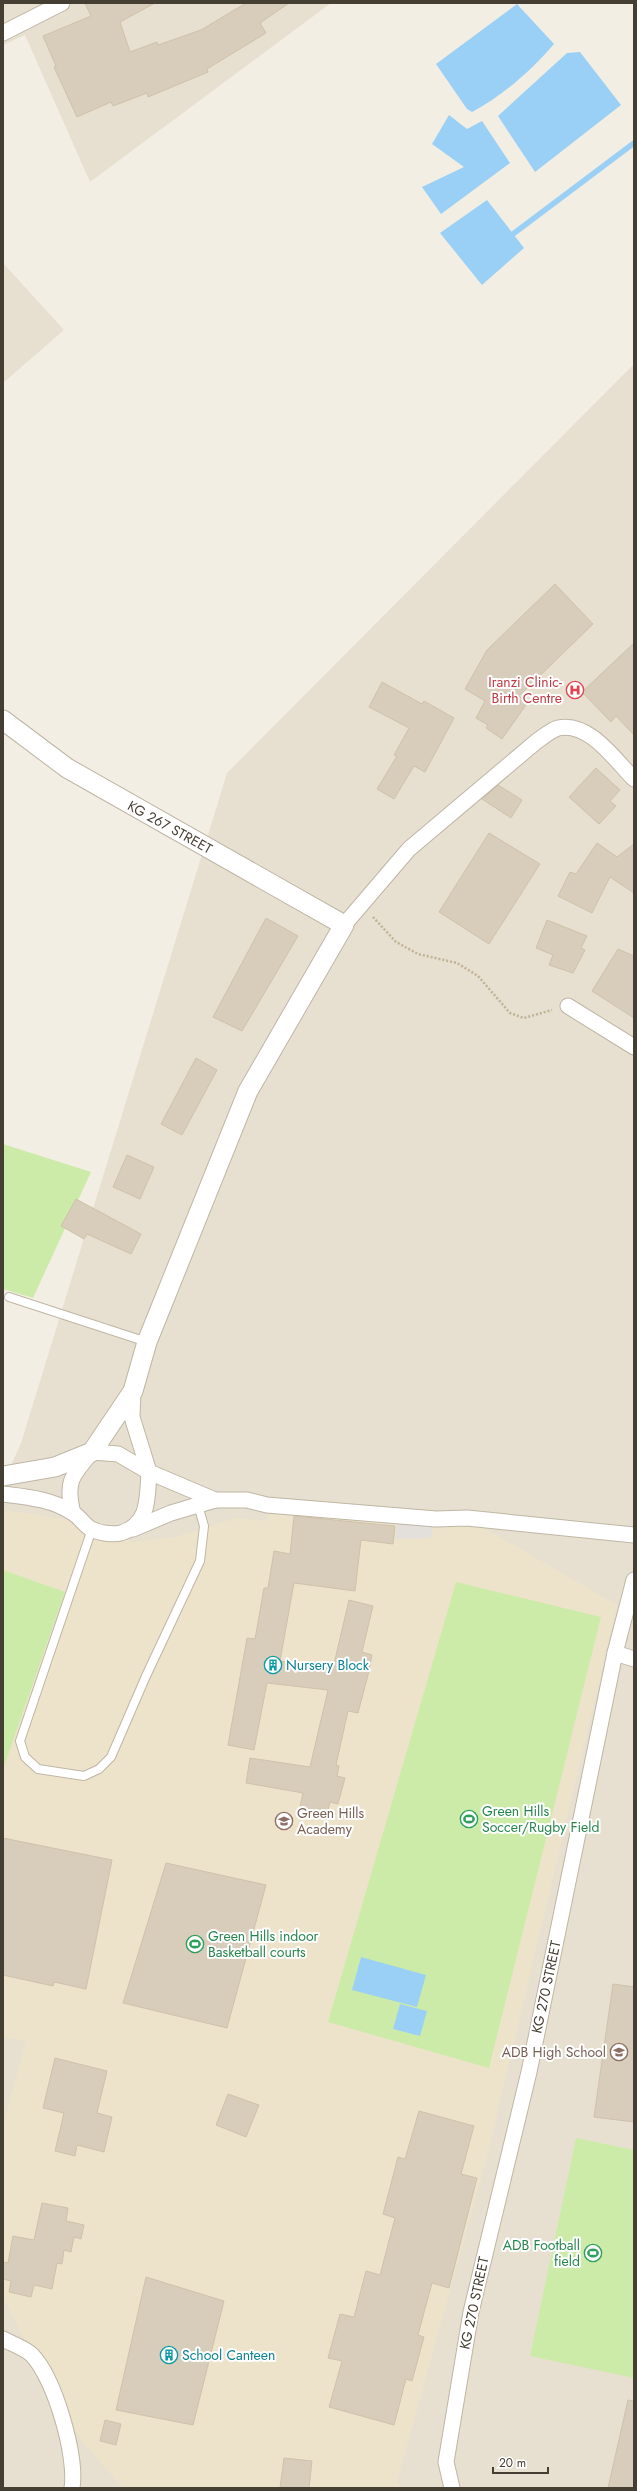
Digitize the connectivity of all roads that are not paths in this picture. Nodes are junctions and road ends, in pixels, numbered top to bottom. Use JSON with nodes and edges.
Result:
{"nodes":[{"id":1,"x":62,"y":3,"type":"edge"},
{"id":2,"x":3,"y":33,"type":"edge"},
{"id":3,"x":7,"y":723,"type":"edge"},
{"id":4,"x":634,"y":779,"type":"edge"},
{"id":5,"x":344,"y":925,"type":"junction"},
{"id":6,"x":568,"y":1006,"type":"road end"},
{"id":7,"x":634,"y":1047,"type":"edge"},
{"id":8,"x":9,"y":1297,"type":"dead end"},
{"id":9,"x":146,"y":1342,"type":"junction"},
{"id":10,"x":133,"y":1391,"type":"junction"},
{"id":11,"x":92,"y":1452,"type":"junction"},
{"id":12,"x":149,"y":1472,"type":"junction"},
{"id":13,"x":3,"y":1476,"type":"edge"},
{"id":14,"x":3,"y":1494,"type":"edge"},
{"id":15,"x":215,"y":1500,"type":"junction"},
{"id":16,"x":198,"y":1506,"type":"junction"},
{"id":17,"x":73,"y":1513,"type":"junction"},
{"id":18,"x":92,"y":1529,"type":"junction"},
{"id":19,"x":133,"y":1529,"type":"junction"},
{"id":20,"x":634,"y":1535,"type":"edge"},
{"id":21,"x":634,"y":1580,"type":"edge"},
{"id":22,"x":615,"y":1653,"type":"junction"},
{"id":23,"x":634,"y":1659,"type":"edge"},
{"id":24,"x":3,"y":2339,"type":"edge"},
{"id":25,"x":72,"y":2488,"type":"edge"},
{"id":26,"x":452,"y":2488,"type":"edge"}],
"edges":[{"from":1,"to":2,"type":"street"},
{"from":3,"to":5,"type":"street","name":"KG 267 STREET"},
{"from":4,"to":5,"type":"street"},
{"from":5,"to":9,"type":"street"},
{"from":6,"to":7,"type":"street"},
{"from":8,"to":9,"type":"lane"},
{"from":9,"to":10,"type":"street"},
{"from":10,"to":11,"type":"street"},
{"from":10,"to":12,"type":"street"},
{"from":11,"to":12,"type":"street"},
{"from":11,"to":13,"type":"street"},
{"from":11,"to":17,"type":"street"},
{"from":12,"to":15,"type":"street"},
{"from":12,"to":19,"type":"street"},
{"from":14,"to":17,"type":"street"},
{"from":15,"to":16,"type":"street"},
{"from":15,"to":20,"type":"street"},
{"from":16,"to":18,"type":"lane"},
{"from":16,"to":19,"type":"street"},
{"from":17,"to":18,"type":"street"},
{"from":18,"to":19,"type":"street"},
{"from":21,"to":22,"type":"street","name":"KG 270 STREET"},
{"from":22,"to":23,"type":"street"},
{"from":22,"to":26,"type":"street","name":"KG 270 STREET"},
{"from":24,"to":25,"type":"street"}]}
